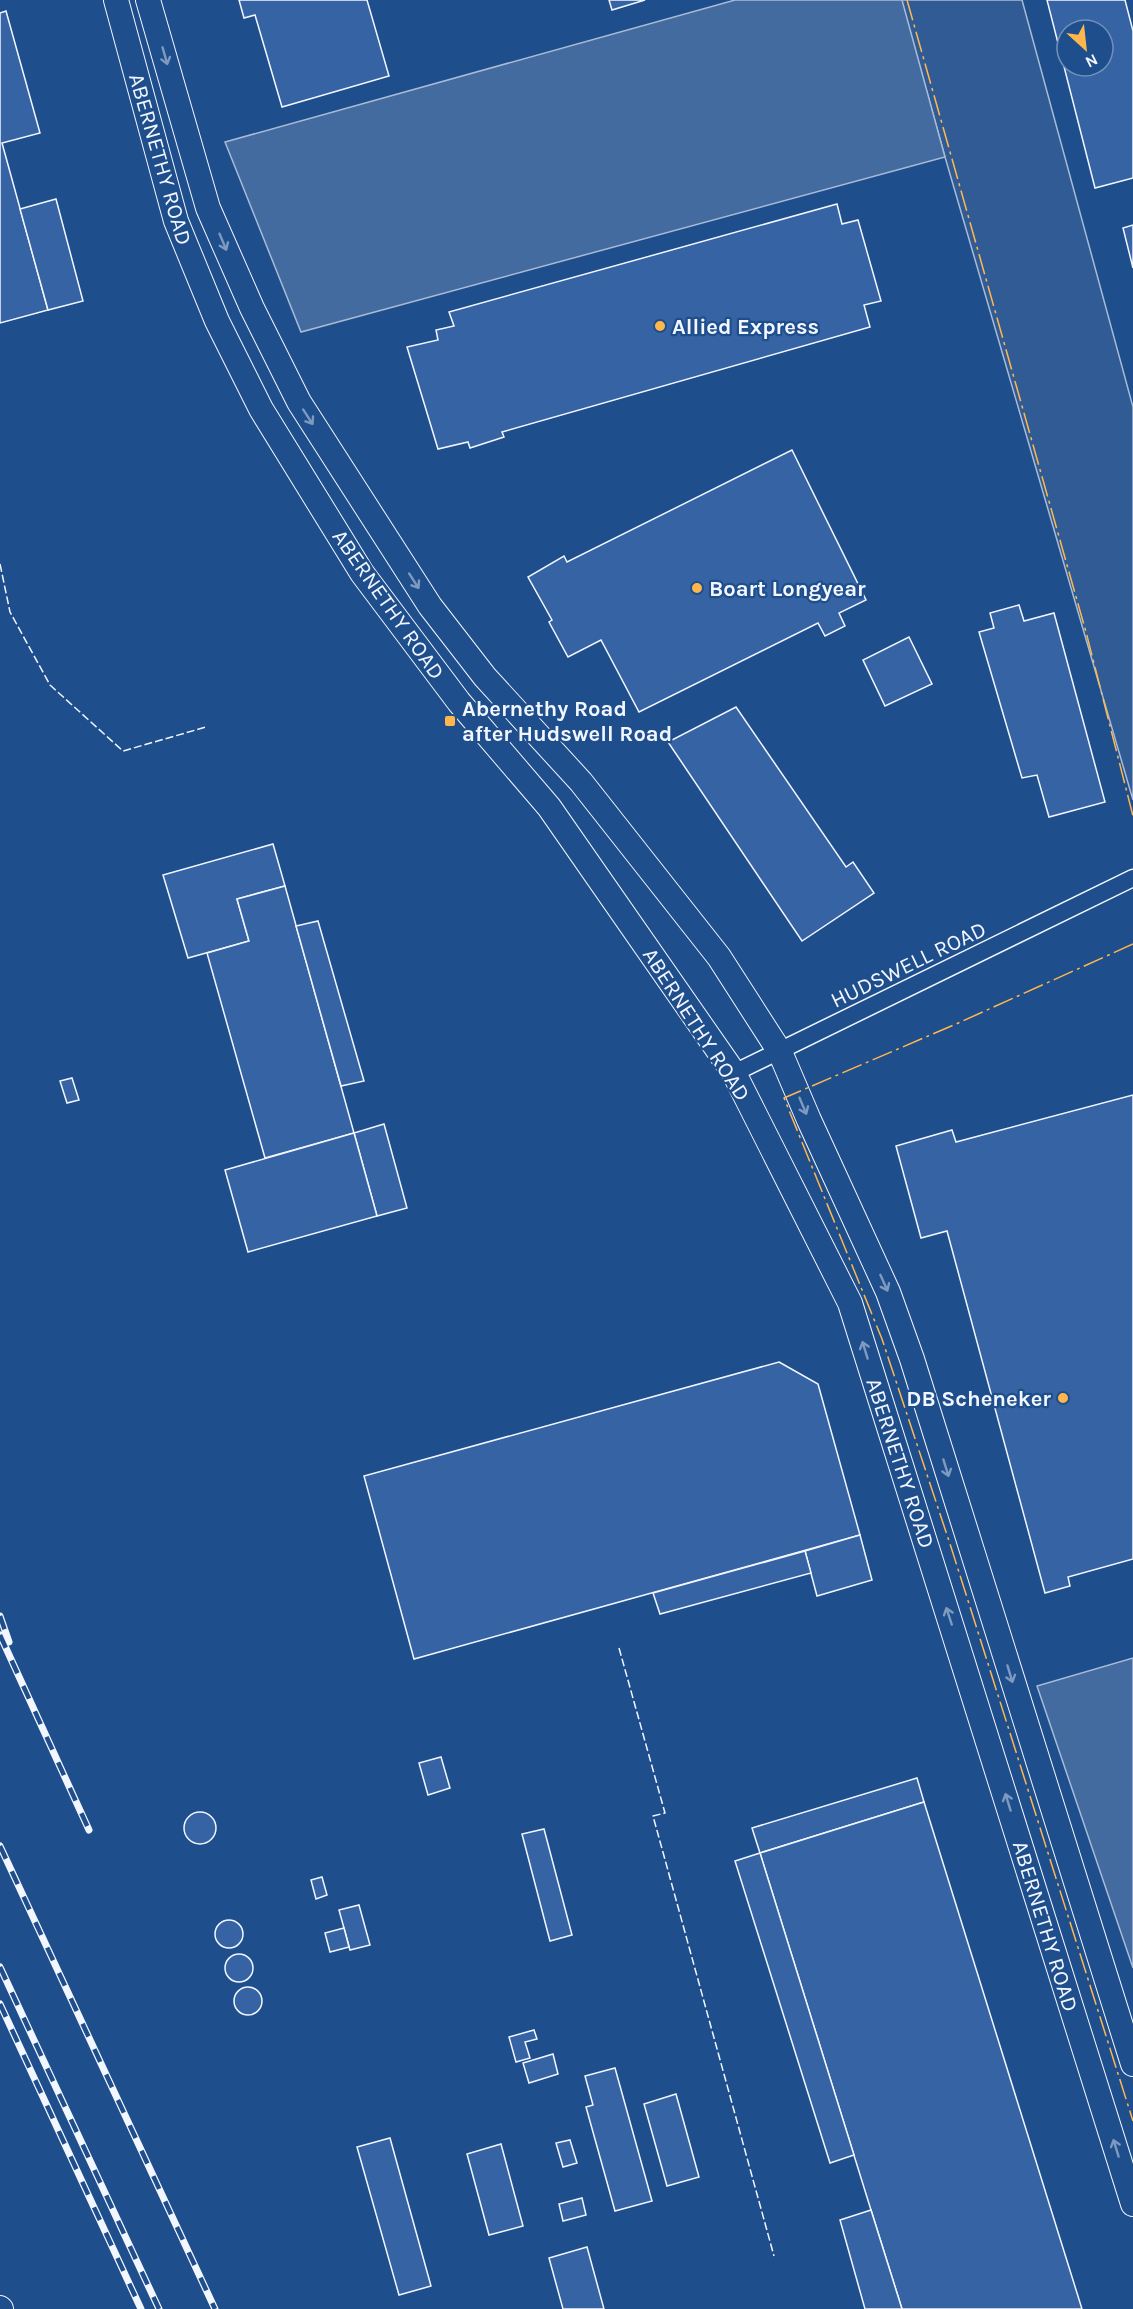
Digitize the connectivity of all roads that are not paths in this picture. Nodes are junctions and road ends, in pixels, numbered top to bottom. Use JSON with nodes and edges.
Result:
{"nodes":[{"id":1,"x":116,"y":0,"type":"edge"},
{"id":2,"x":148,"y":0,"type":"edge"},
{"id":3,"x":208,"y":208,"type":"junction"},
{"id":4,"x":176,"y":221,"type":"junction"},
{"id":5,"x":1133,"y":878,"type":"edge"},
{"id":6,"x":1133,"y":884,"type":"edge"},
{"id":7,"x":1101,"y":894,"type":"junction"},
{"id":8,"x":780,"y":1052,"type":"junction"},
{"id":9,"x":734,"y":1073,"type":"junction"},
{"id":10,"x":1133,"y":2064,"type":"edge"},
{"id":11,"x":1133,"y":2204,"type":"edge"}],
"edges":[{"from":1,"to":4,"type":"main road","name":"ABERNETHY ROAD"},
{"from":2,"to":3,"type":"main road","name":"ABERNETHY ROAD","one_way":true},
{"from":3,"to":4,"type":"main road"},
{"from":3,"to":8,"type":"main road","name":"ABERNETHY ROAD","one_way":true},
{"from":4,"to":9,"type":"main road","name":"ABERNETHY ROAD"},
{"from":5,"to":7,"type":"street","name":"HUDSWELL ROAD"},
{"from":6,"to":7,"type":"street","name":"HUDSWELL ROAD"},
{"from":7,"to":8,"type":"street","name":"HUDSWELL ROAD"},
{"from":8,"to":9,"type":"street","name":"HUDSWELL ROAD"},
{"from":8,"to":10,"type":"main road","name":"ABERNETHY ROAD","one_way":true},
{"from":11,"to":9,"type":"main road","name":"ABERNETHY ROAD","one_way":true}]}
